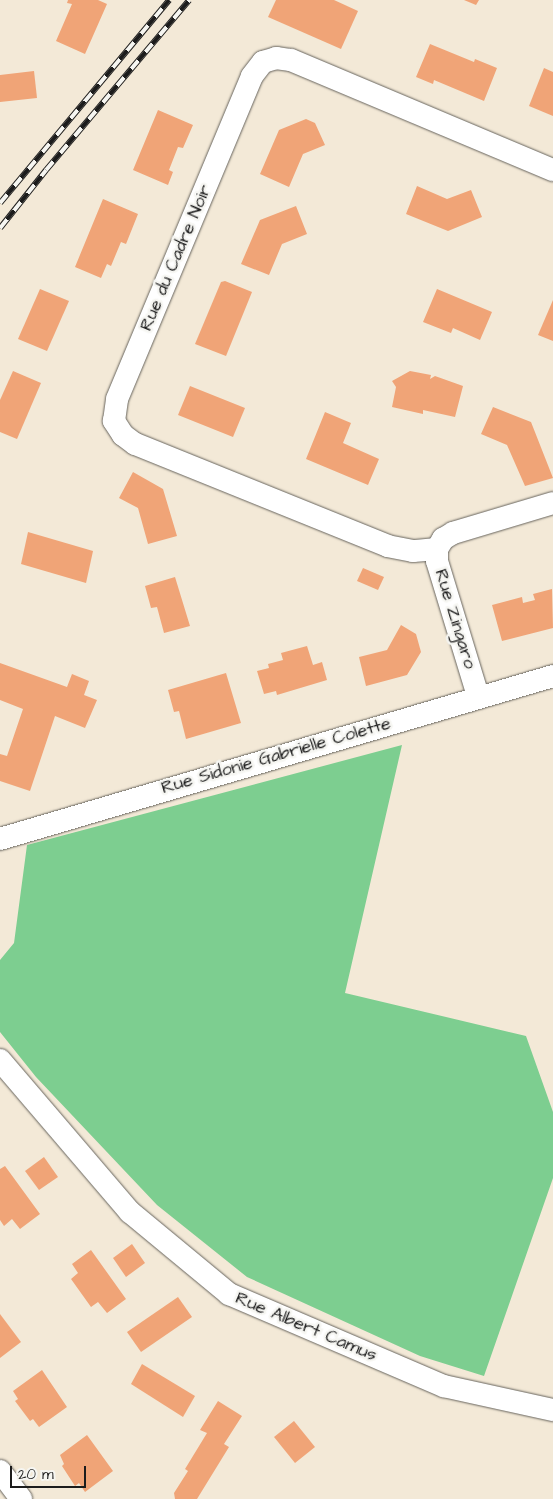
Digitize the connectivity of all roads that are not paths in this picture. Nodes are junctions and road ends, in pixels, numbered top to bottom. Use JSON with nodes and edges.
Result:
{"nodes":[{"id":1,"x":553,"y":170,"type":"edge"},
{"id":2,"x":553,"y":503,"type":"edge"},
{"id":3,"x":437,"y":549,"type":"junction"},
{"id":4,"x":553,"y":676,"type":"edge"},
{"id":5,"x":478,"y":696,"type":"junction"},
{"id":6,"x":0,"y":839,"type":"edge"},
{"id":7,"x":0,"y":1060,"type":"edge"},
{"id":8,"x":553,"y":1410,"type":"edge"},
{"id":9,"x":0,"y":1471,"type":"edge"},
{"id":10,"x":21,"y":1499,"type":"edge"}],
"edges":[{"from":1,"to":3,"type":"street","name":"Rue du Cadre Noir"},
{"from":2,"to":3,"type":"street","name":"Rue Zingaro"},
{"from":3,"to":5,"type":"street","name":"Rue Zingaro"},
{"from":4,"to":5,"type":"street","name":"Rue Sidonie Gabrielle Colette"},
{"from":5,"to":6,"type":"street","name":"Rue Sidonie Gabrielle Colette"},
{"from":7,"to":8,"type":"street","name":"Rue Albert Camus"},
{"from":9,"to":10,"type":"street"}]}
